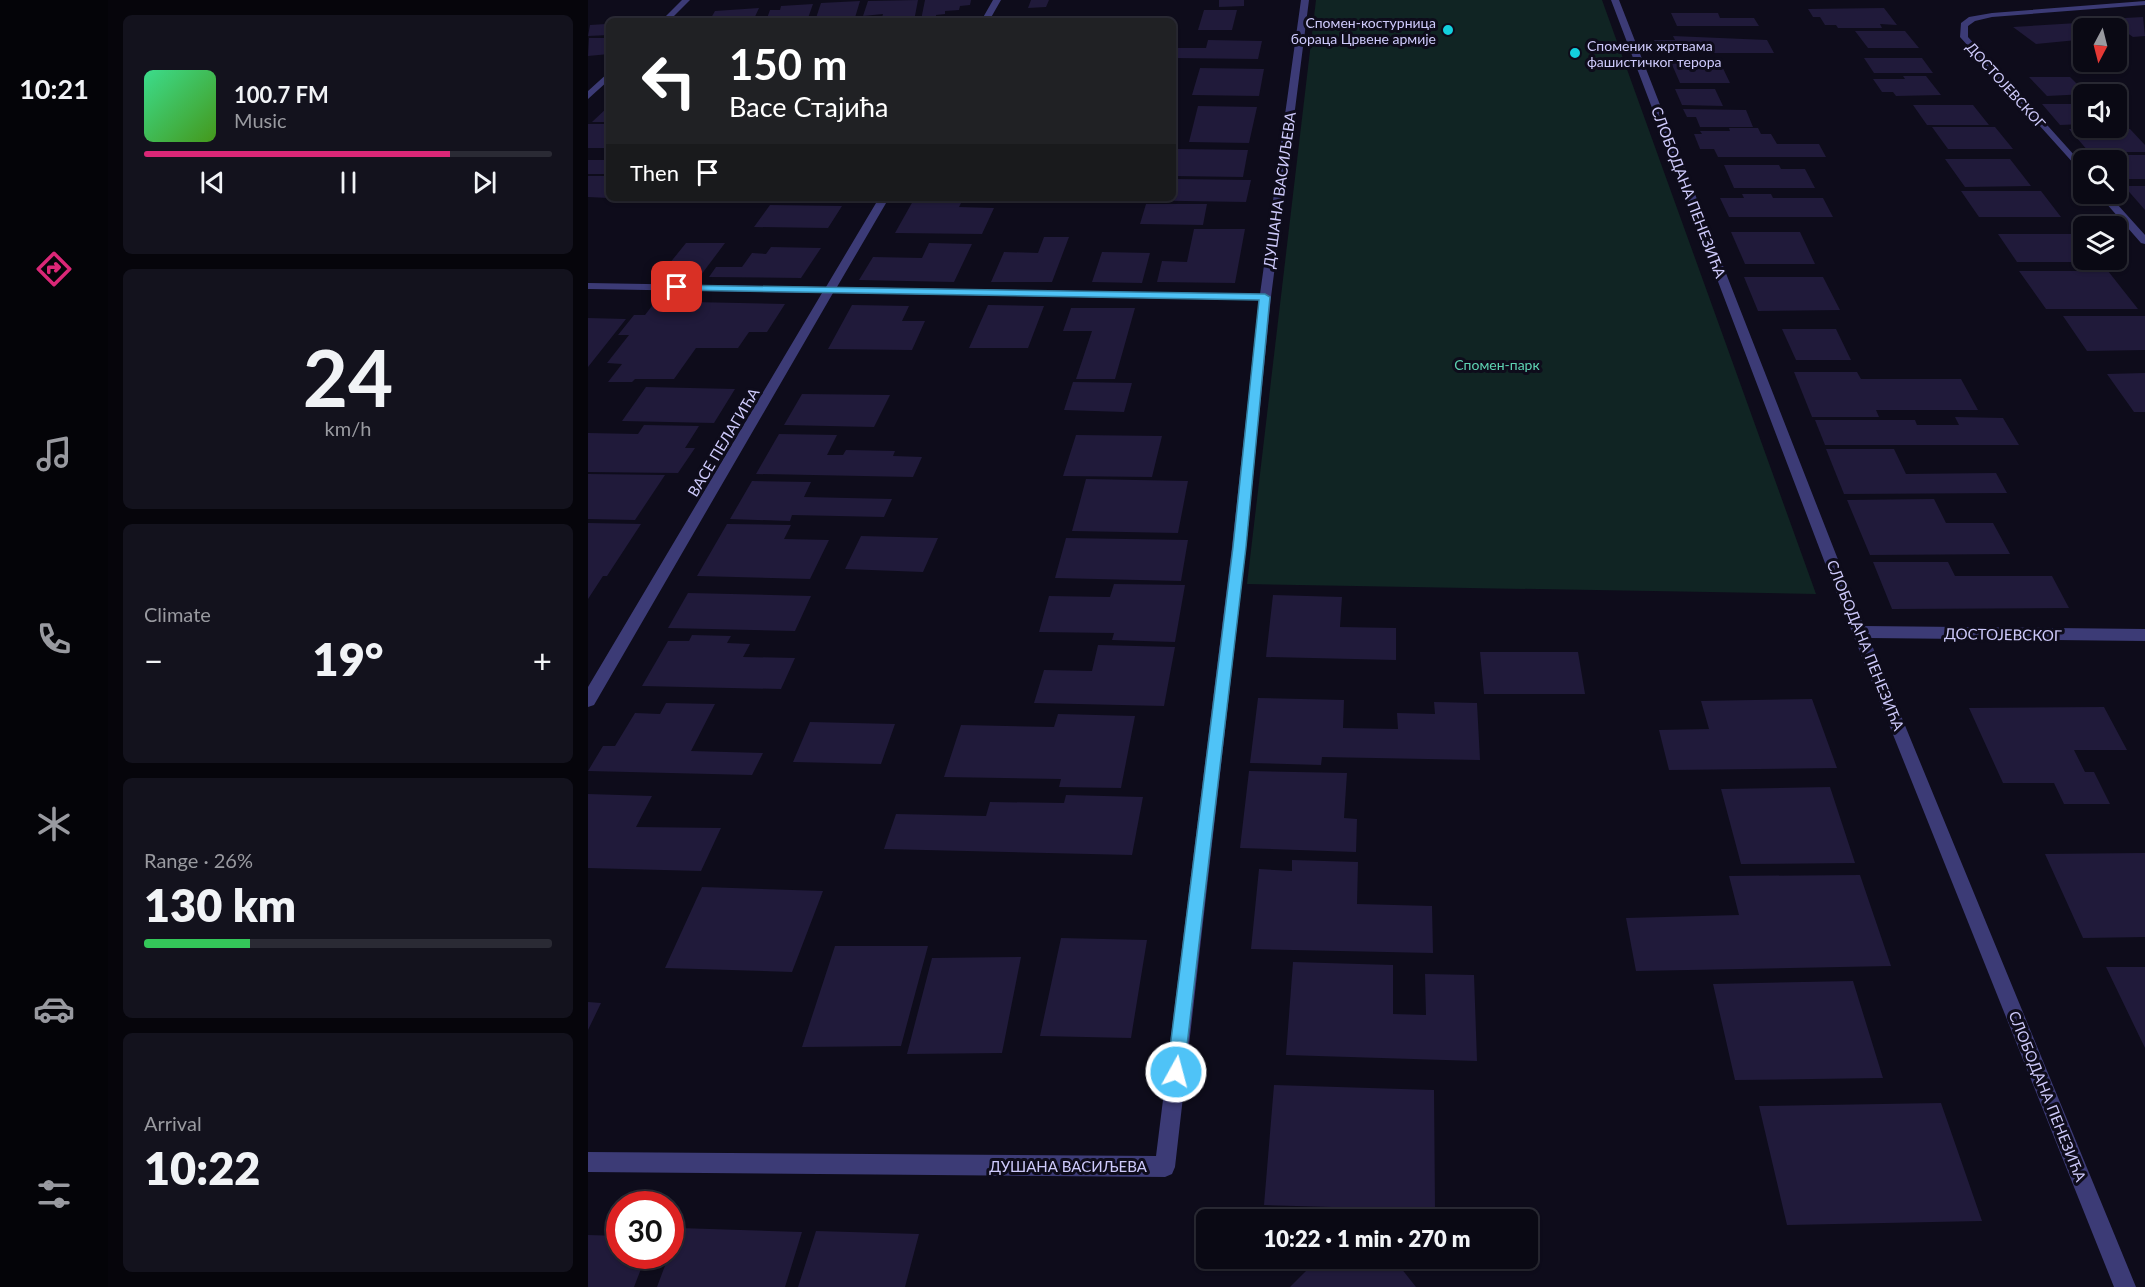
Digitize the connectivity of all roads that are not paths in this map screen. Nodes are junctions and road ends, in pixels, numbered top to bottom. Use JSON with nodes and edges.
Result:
{"nodes":[{"id":1,"x":686,"y":0,"type":"edge"},
{"id":2,"x":998,"y":0,"type":"edge"},
{"id":3,"x":1305,"y":0,"type":"edge"},
{"id":4,"x":1615,"y":0,"type":"edge"},
{"id":5,"x":2145,"y":3,"type":"edge"},
{"id":6,"x":668,"y":18,"type":"edge"},
{"id":7,"x":988,"y":18,"type":"edge"},
{"id":8,"x":606,"y":78,"type":"edge"},
{"id":9,"x":588,"y":96,"type":"edge"},
{"id":10,"x":2073,"y":160,"type":"edge"},
{"id":11,"x":882,"y":201,"type":"edge"},
{"id":12,"x":2112,"y":204,"type":"edge"},
{"id":13,"x":2145,"y":240,"type":"edge"},
{"id":14,"x":588,"y":286,"type":"edge"},
{"id":15,"x":832,"y":289,"type":"junction"},
{"id":16,"x":1265,"y":297,"type":"junction"},
{"id":17,"x":1861,"y":632,"type":"junction"},
{"id":18,"x":2145,"y":635,"type":"edge"},
{"id":19,"x":588,"y":701,"type":"edge"},
{"id":20,"x":588,"y":1162,"type":"edge"},
{"id":21,"x":2125,"y":1287,"type":"edge"}],
"edges":[{"from":1,"to":6,"type":"street"},
{"from":2,"to":7,"type":"street"},
{"from":3,"to":16,"type":"street","name":"ДУШАНА ВАСИЉЕВА"},
{"from":4,"to":17,"type":"street","name":"СЛОБОДАНА ПЕНЕЗИЋА"},
{"from":5,"to":10,"type":"street","name":"ДОСТОЈЕВСКОГ"},
{"from":8,"to":9,"type":"street"},
{"from":11,"to":15,"type":"street","name":"ВАСЕ ПЕЛАГИЋА"},
{"from":12,"to":13,"type":"street"},
{"from":14,"to":15,"type":"street"},
{"from":15,"to":16,"type":"street"},
{"from":15,"to":19,"type":"street","name":"ВАСЕ ПЕЛАГИЋА"},
{"from":16,"to":20,"type":"street","name":"ДУШАНА ВАСИЉЕВА"},
{"from":17,"to":18,"type":"street","name":"ДОСТОЈЕВСКОГ"},
{"from":17,"to":21,"type":"street","name":"СЛОБОДАНА ПЕНЕЗИЋА"}]}
